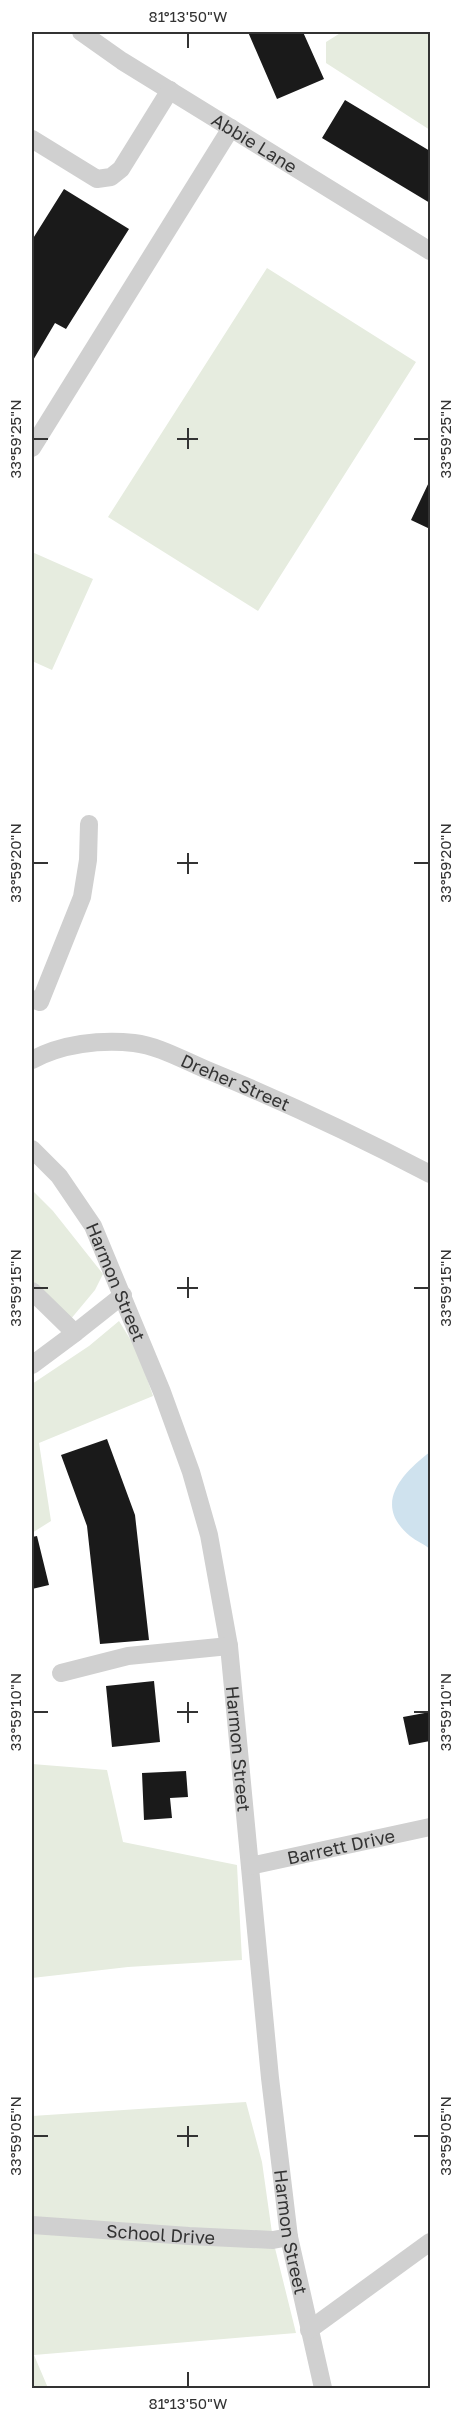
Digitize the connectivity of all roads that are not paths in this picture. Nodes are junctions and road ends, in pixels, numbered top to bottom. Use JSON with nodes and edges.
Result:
{"nodes":[{"id":1,"x":81,"y":32,"type":"edge"},
{"id":2,"x":170,"y":90,"type":"junction"},
{"id":3,"x":231,"y":128,"type":"junction"},
{"id":4,"x":32,"y":139,"type":"edge"},
{"id":5,"x":430,"y":251,"type":"edge"},
{"id":6,"x":32,"y":448,"type":"edge"},
{"id":7,"x":89,"y":824,"type":"dead end"},
{"id":8,"x":32,"y":999,"type":"edge"},
{"id":9,"x":32,"y":1060,"type":"edge"},
{"id":10,"x":32,"y":1149,"type":"edge"},
{"id":11,"x":430,"y":1174,"type":"edge"},
{"id":12,"x":32,"y":1290,"type":"edge"},
{"id":13,"x":123,"y":1295,"type":"junction"},
{"id":14,"x":75,"y":1333,"type":"junction"},
{"id":15,"x":32,"y":1365,"type":"edge"},
{"id":16,"x":229,"y":1646,"type":"junction"},
{"id":17,"x":61,"y":1673,"type":"dead end"},
{"id":18,"x":430,"y":1827,"type":"edge"},
{"id":19,"x":250,"y":1866,"type":"junction"},
{"id":20,"x":32,"y":2225,"type":"edge"},
{"id":21,"x":289,"y":2237,"type":"junction"},
{"id":22,"x":430,"y":2242,"type":"edge"},
{"id":23,"x":309,"y":2330,"type":"junction"},
{"id":24,"x":324,"y":2388,"type":"edge"}],
"edges":[{"from":1,"to":2,"type":"street","name":"Abbie Lane"},
{"from":2,"to":3,"type":"street","name":"Abbie Lane"},
{"from":2,"to":4,"type":"street"},
{"from":3,"to":5,"type":"street","name":"Abbie Lane"},
{"from":3,"to":6,"type":"street"},
{"from":7,"to":8,"type":"street"},
{"from":9,"to":11,"type":"street","name":"Dreher Street"},
{"from":10,"to":13,"type":"street","name":"Harmon Street"},
{"from":12,"to":14,"type":"street"},
{"from":13,"to":14,"type":"street"},
{"from":13,"to":16,"type":"street","name":"Harmon Street"},
{"from":14,"to":15,"type":"street"},
{"from":16,"to":17,"type":"street"},
{"from":16,"to":19,"type":"street","name":"Harmon Street"},
{"from":18,"to":19,"type":"street","name":"Barrett Drive"},
{"from":19,"to":21,"type":"street","name":"Harmon Street"},
{"from":20,"to":21,"type":"street","name":"School Drive"},
{"from":21,"to":23,"type":"street","name":"Harmon Street"},
{"from":22,"to":23,"type":"street"},
{"from":23,"to":24,"type":"street","name":"Harmon Street"}]}
